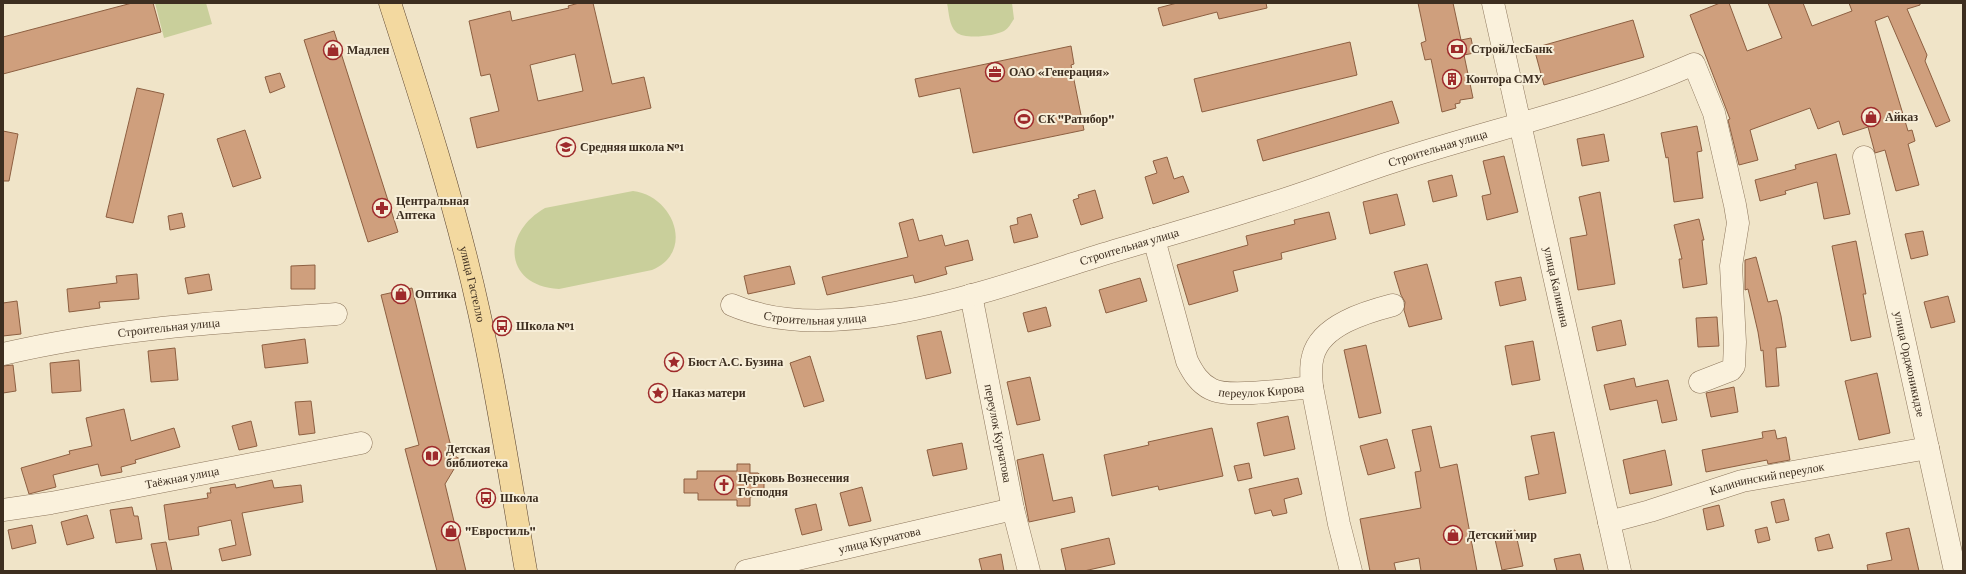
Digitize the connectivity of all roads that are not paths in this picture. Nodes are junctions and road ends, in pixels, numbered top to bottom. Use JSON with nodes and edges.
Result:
{"nodes":[{"id":1,"x":390,"y":3,"type":"edge"},
{"id":2,"x":1493,"y":3,"type":"edge"},
{"id":3,"x":1520,"y":124,"type":"junction"},
{"id":4,"x":1864,"y":157,"type":"dead end"},
{"id":5,"x":1154,"y":239,"type":"junction"},
{"id":6,"x":971,"y":295,"type":"junction"},
{"id":7,"x":732,"y":305,"type":"dead end"},
{"id":8,"x":1393,"y":305,"type":"dead end"},
{"id":9,"x":336,"y":314,"type":"dead end"},
{"id":10,"x":3,"y":354,"type":"edge"},
{"id":11,"x":1700,"y":382,"type":"dead end"},
{"id":12,"x":1312,"y":387,"type":"junction"},
{"id":13,"x":361,"y":443,"type":"dead end"},
{"id":14,"x":1928,"y":448,"type":"junction"},
{"id":15,"x":1013,"y":509,"type":"junction"},
{"id":16,"x":3,"y":510,"type":"edge"},
{"id":17,"x":1609,"y":522,"type":"junction"},
{"id":18,"x":526,"y":571,"type":"edge"},
{"id":19,"x":746,"y":571,"type":"edge"},
{"id":20,"x":1028,"y":571,"type":"edge"},
{"id":21,"x":1351,"y":571,"type":"edge"},
{"id":22,"x":1620,"y":571,"type":"edge"},
{"id":23,"x":1954,"y":571,"type":"edge"}],
"edges":[{"from":1,"to":18,"type":"main road","name":"улица Гастелло"},
{"from":2,"to":3,"type":"street","name":"улица Калинина"},
{"from":3,"to":5,"type":"street","name":"Строительная улица"},
{"from":3,"to":11,"type":"street","name":"Строительная улица"},
{"from":3,"to":17,"type":"street","name":"улица Калинина"},
{"from":4,"to":14,"type":"street","name":"улица Орджоникидзе"},
{"from":5,"to":6,"type":"street","name":"Строительная улица"},
{"from":5,"to":12,"type":"street","name":"переулок Кирова"},
{"from":6,"to":7,"type":"street","name":"Строительная улица"},
{"from":6,"to":15,"type":"street","name":"переулок Курчатова"},
{"from":8,"to":12,"type":"street"},
{"from":9,"to":10,"type":"street","name":"Строительная улица"},
{"from":12,"to":21,"type":"street","name":"переулок Кирова"},
{"from":13,"to":16,"type":"street","name":"Таёжная улица"},
{"from":14,"to":17,"type":"street","name":"Калининский переулок"},
{"from":14,"to":23,"type":"street","name":"улица Орджоникидзе"},
{"from":15,"to":19,"type":"street","name":"улица Курчатова"},
{"from":15,"to":20,"type":"street","name":"переулок Курчатова"},
{"from":17,"to":22,"type":"street","name":"улица Калинина"}]}
